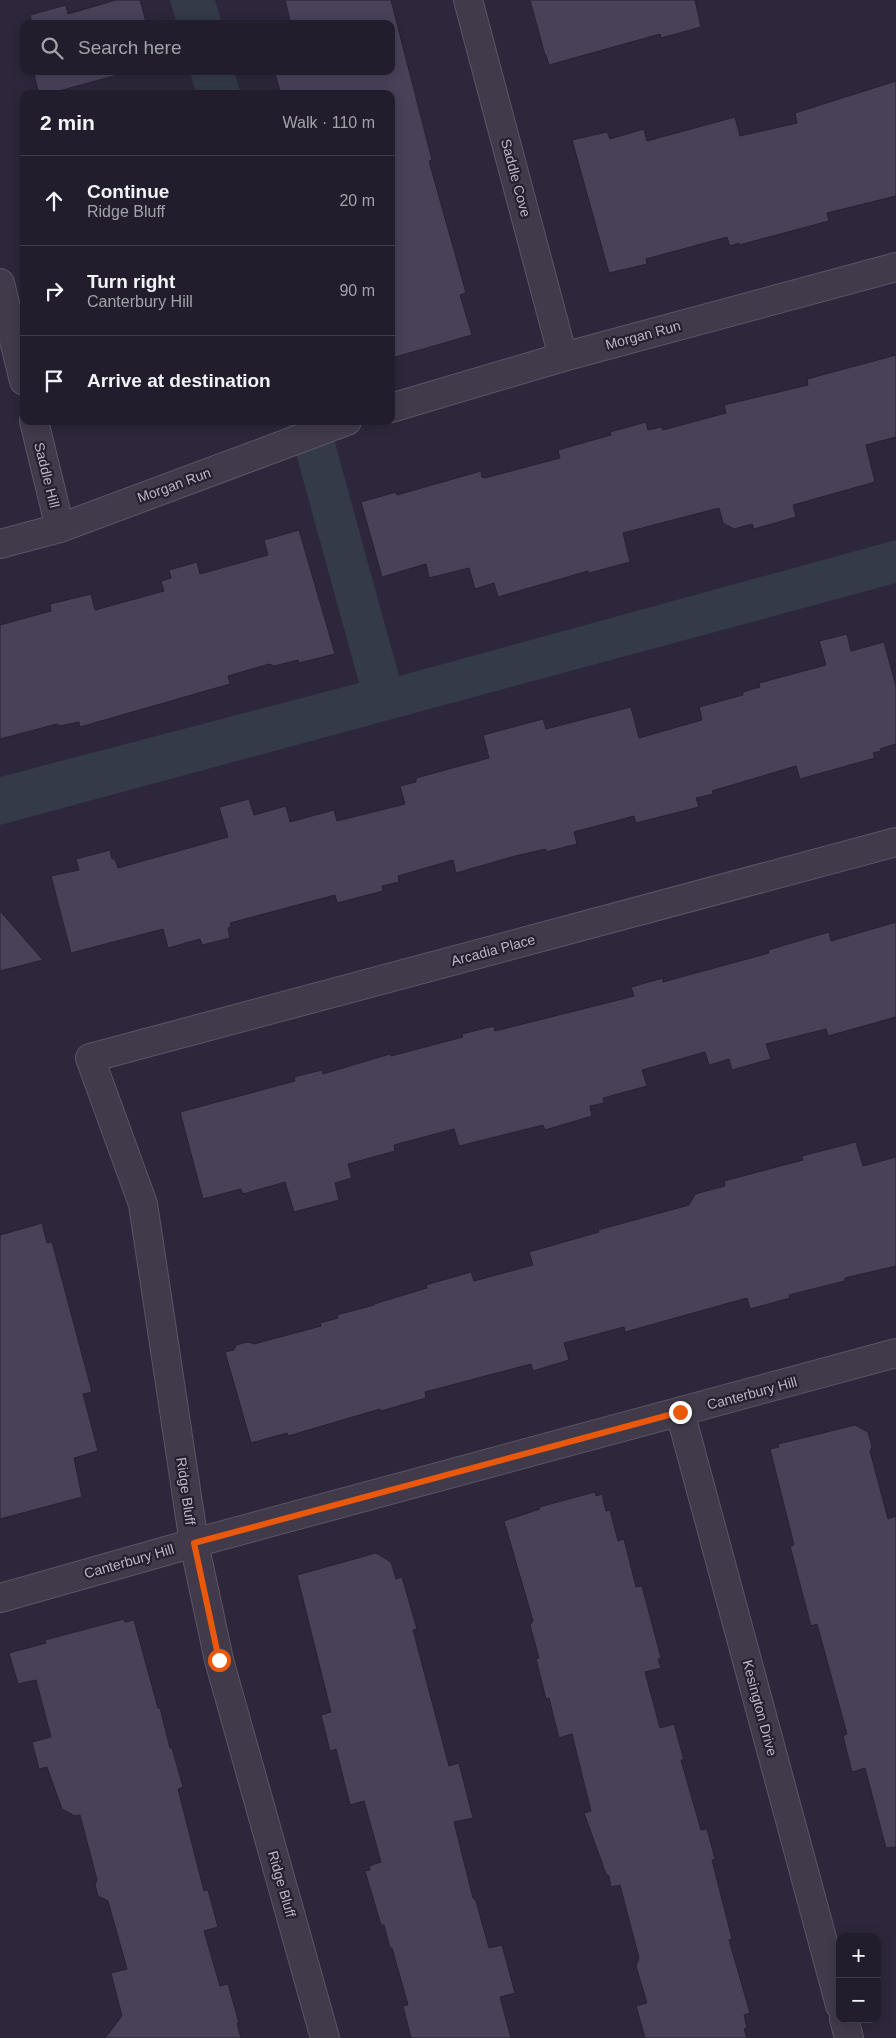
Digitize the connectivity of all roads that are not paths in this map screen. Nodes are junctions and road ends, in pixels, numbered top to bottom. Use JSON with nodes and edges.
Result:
{"nodes":[{"id":1,"x":468,"y":0,"type":"edge"},
{"id":2,"x":896,"y":267,"type":"edge"},
{"id":3,"x":0,"y":283,"type":"edge"},
{"id":4,"x":564,"y":357,"type":"junction"},
{"id":5,"x":20,"y":365,"type":"edge"},
{"id":6,"x":395,"y":407,"type":"edge"},
{"id":7,"x":35,"y":425,"type":"edge"},
{"id":8,"x":336,"y":425,"type":"edge"},
{"id":9,"x":60,"y":528,"type":"junction"},
{"id":10,"x":0,"y":544,"type":"edge"},
{"id":11,"x":896,"y":842,"type":"edge"},
{"id":12,"x":90,"y":1058,"type":"joint"},
{"id":13,"x":896,"y":1354,"type":"edge"},
{"id":14,"x":680,"y":1412,"type":"junction"},
{"id":15,"x":194,"y":1543,"type":"junction"},
{"id":16,"x":0,"y":1598,"type":"edge"},
{"id":17,"x":836,"y":1990,"type":"edge"},
{"id":18,"x":845,"y":2023,"type":"edge"},
{"id":19,"x":325,"y":2038,"type":"edge"},
{"id":20,"x":849,"y":2038,"type":"edge"}],
"edges":[{"from":1,"to":4,"type":"street","name":"Saddle Cove"},
{"from":2,"to":4,"type":"street","name":"Morgan Run"},
{"from":3,"to":5,"type":"street"},
{"from":4,"to":6,"type":"street","name":"Morgan Run"},
{"from":7,"to":9,"type":"street","name":"Saddle Hill"},
{"from":8,"to":9,"type":"street","name":"Morgan Run"},
{"from":9,"to":10,"type":"street","name":"Morgan Run"},
{"from":11,"to":12,"type":"street","name":"Arcadia Place"},
{"from":12,"to":15,"type":"street","name":"Ridge Bluff"},
{"from":13,"to":14,"type":"street","name":"Canterbury Hill"},
{"from":14,"to":15,"type":"street","name":"Canterbury Hill"},
{"from":14,"to":17,"type":"street","name":"Kesington Drive"},
{"from":15,"to":16,"type":"street","name":"Canterbury Hill"},
{"from":15,"to":19,"type":"street","name":"Ridge Bluff"},
{"from":18,"to":20,"type":"street"}]}
